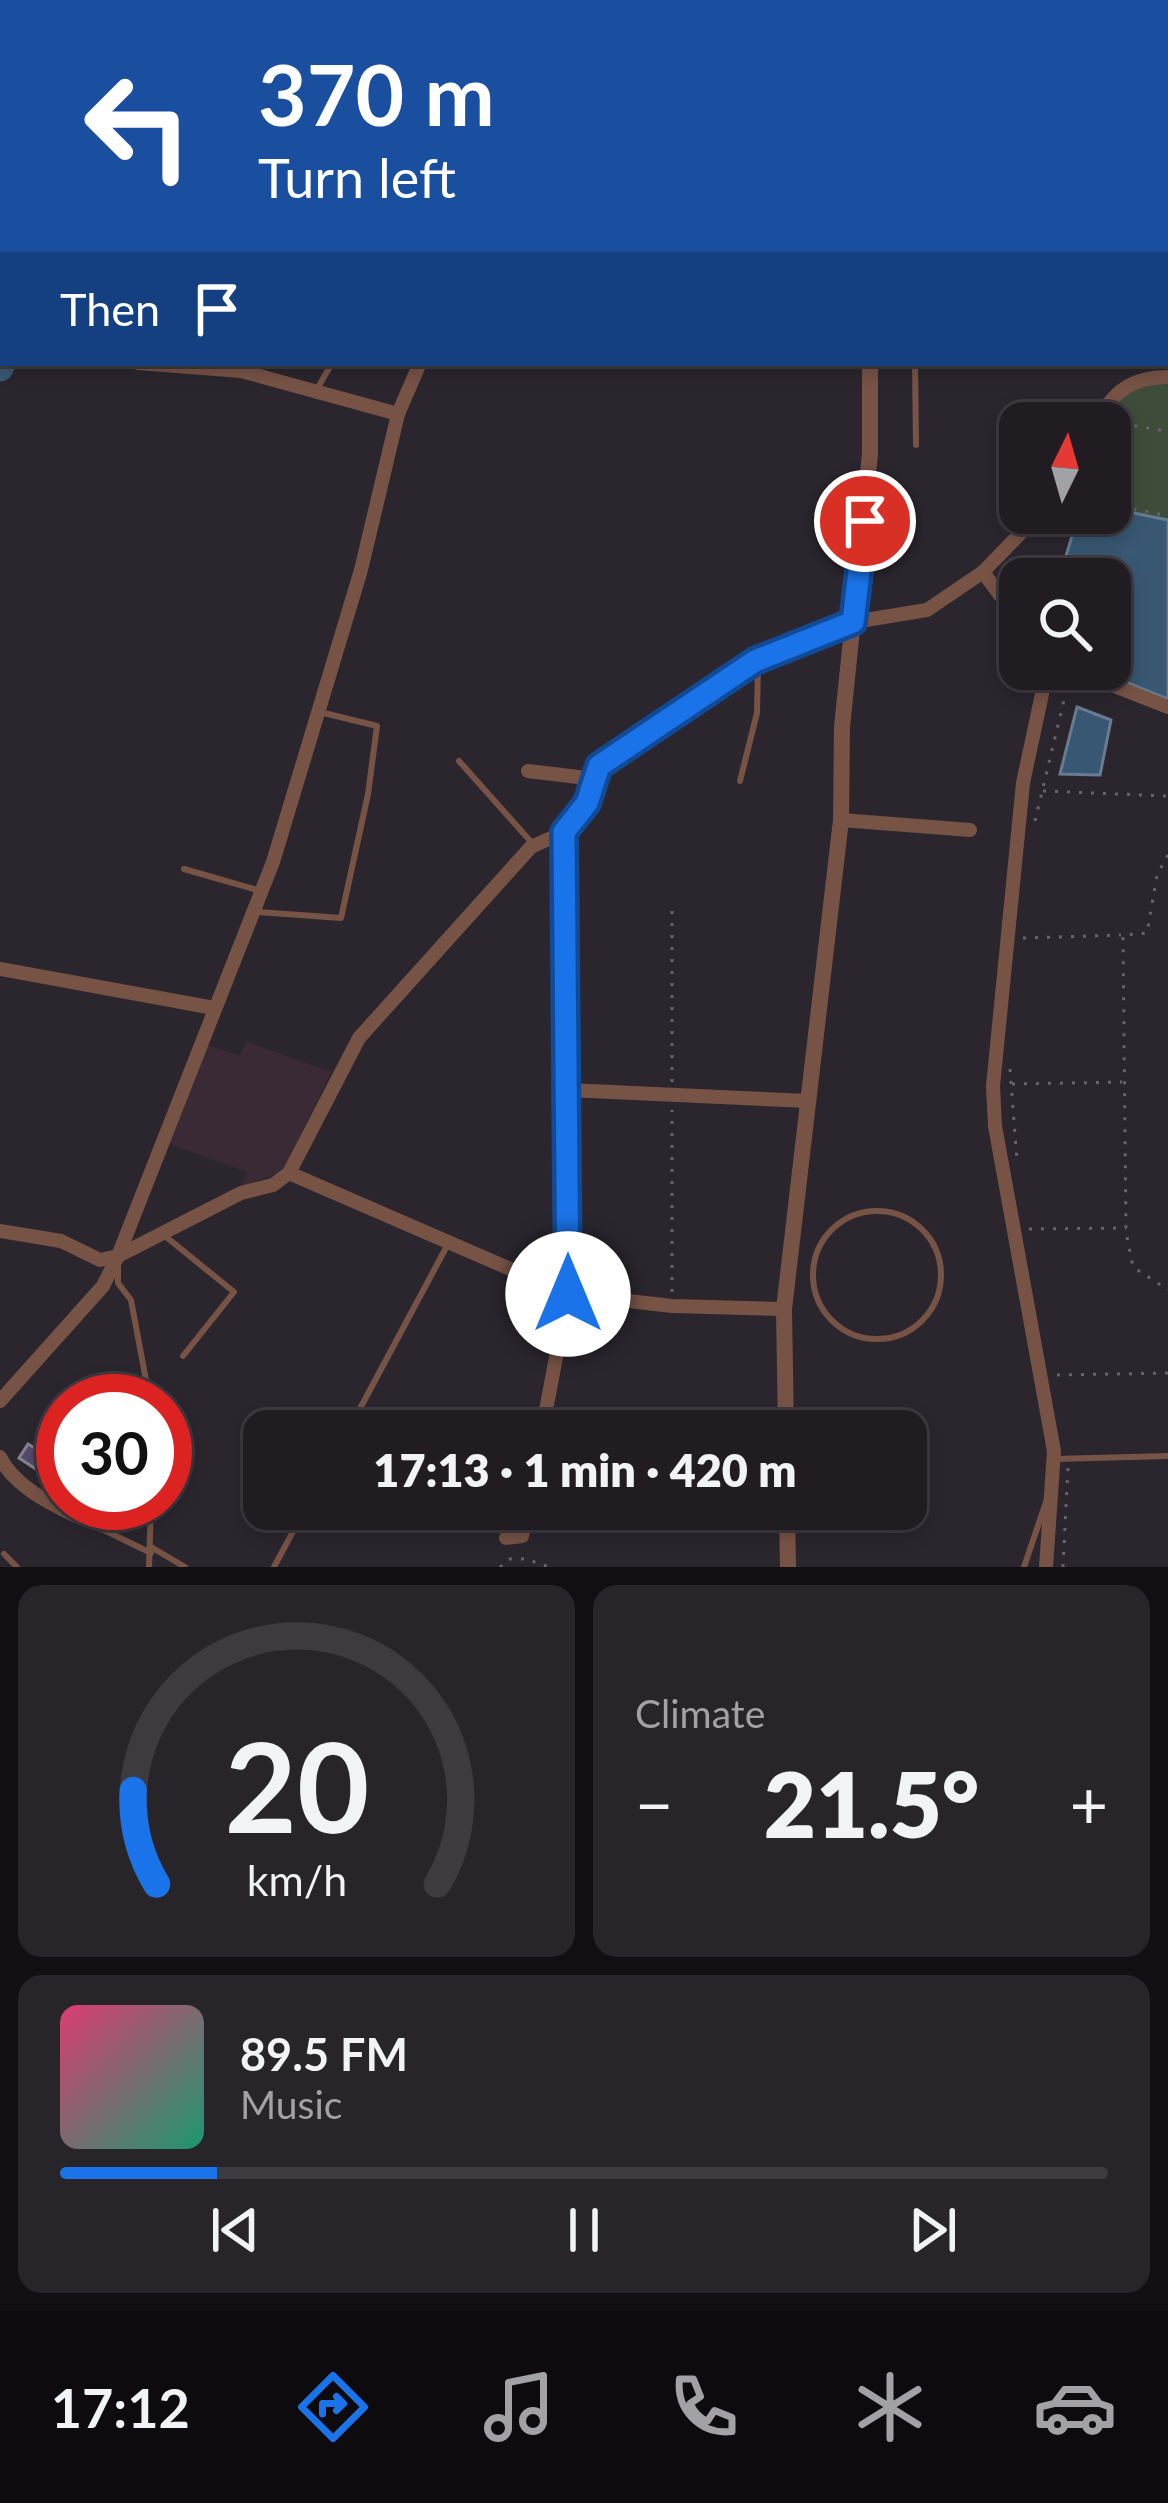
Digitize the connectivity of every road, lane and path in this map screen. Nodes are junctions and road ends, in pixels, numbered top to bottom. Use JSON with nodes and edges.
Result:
{"nodes":[{"id":1,"x":330,"y":366,"type":"edge"},
{"id":2,"x":419,"y":366,"type":"edge"},
{"id":3,"x":870,"y":366,"type":"edge"},
{"id":4,"x":915,"y":366,"type":"edge"},
{"id":5,"x":244,"y":367,"type":"edge"},
{"id":6,"x":1168,"y":377,"type":"edge"},
{"id":7,"x":316,"y":392,"type":"junction"},
{"id":8,"x":1108,"y":402,"type":"edge"},
{"id":9,"x":398,"y":414,"type":"junction"},
{"id":10,"x":1131,"y":425,"type":"edge"},
{"id":11,"x":1168,"y":431,"type":"edge"},
{"id":12,"x":916,"y":445,"type":"dead end"},
{"id":13,"x":1131,"y":508,"type":"edge"},
{"id":14,"x":1168,"y":516,"type":"edge"},
{"id":15,"x":1020,"y":534,"type":"edge"},
{"id":16,"x":983,"y":572,"type":"junction"},
{"id":17,"x":999,"y":594,"type":"edge"},
{"id":18,"x":853,"y":622,"type":"junction"},
{"id":19,"x":758,"y":659,"type":"junction"},
{"id":20,"x":1042,"y":690,"type":"edge"},
{"id":21,"x":1125,"y":690,"type":"edge"},
{"id":22,"x":1064,"y":700,"type":"dead end"},
{"id":23,"x":1168,"y":707,"type":"edge"},
{"id":24,"x":320,"y":712,"type":"junction"},
{"id":25,"x":459,"y":761,"type":"dead end"},
{"id":26,"x":528,"y":771,"type":"dead end"},
{"id":27,"x":595,"y":778,"type":"junction"},
{"id":28,"x":740,"y":781,"type":"dead end"},
{"id":29,"x":1041,"y":791,"type":"junction"},
{"id":30,"x":1168,"y":796,"type":"edge"},
{"id":31,"x":841,"y":820,"type":"junction"},
{"id":32,"x":970,"y":830,"type":"dead end"},
{"id":33,"x":564,"y":832,"type":"junction"},
{"id":34,"x":1033,"y":834,"type":"dead end"},
{"id":35,"x":535,"y":846,"type":"junction"},
{"id":36,"x":1168,"y":855,"type":"edge"},
{"id":37,"x":184,"y":869,"type":"dead end"},
{"id":38,"x":261,"y":891,"type":"junction"},
{"id":39,"x":253,"y":911,"type":"junction"},
{"id":40,"x":1123,"y":935,"type":"junction"},
{"id":41,"x":1021,"y":938,"type":"dead end"},
{"id":42,"x":0,"y":969,"type":"edge"},
{"id":43,"x":214,"y":1008,"type":"junction"},
{"id":44,"x":1010,"y":1066,"type":"dead end"},
{"id":45,"x":1124,"y":1082,"type":"junction"},
{"id":46,"x":1010,"y":1084,"type":"junction"},
{"id":47,"x":568,"y":1090,"type":"junction"},
{"id":48,"x":808,"y":1101,"type":"junction"},
{"id":49,"x":289,"y":1173,"type":"junction"},
{"id":50,"x":1019,"y":1173,"type":"dead end"},
{"id":51,"x":1024,"y":1213,"type":"dead end"},
{"id":52,"x":1126,"y":1228,"type":"junction"},
{"id":53,"x":0,"y":1231,"type":"edge"},
{"id":54,"x":162,"y":1233,"type":"junction"},
{"id":55,"x":449,"y":1243,"type":"junction"},
{"id":56,"x":118,"y":1256,"type":"junction"},
{"id":57,"x":789,"y":1262,"type":"junction"},
{"id":58,"x":813,"y":1264,"type":"junction"},
{"id":59,"x":1168,"y":1290,"type":"edge"},
{"id":60,"x":568,"y":1294,"type":"junction"},
{"id":61,"x":784,"y":1309,"type":"junction"},
{"id":62,"x":183,"y":1356,"type":"dead end"},
{"id":63,"x":1168,"y":1372,"type":"edge"},
{"id":64,"x":143,"y":1374,"type":"edge"},
{"id":65,"x":1055,"y":1375,"type":"dead end"},
{"id":66,"x":0,"y":1401,"type":"edge"},
{"id":67,"x":358,"y":1410,"type":"edge"},
{"id":68,"x":546,"y":1410,"type":"edge"},
{"id":69,"x":785,"y":1410,"type":"edge"},
{"id":70,"x":0,"y":1456,"type":"edge"},
{"id":71,"x":1168,"y":1456,"type":"edge"},
{"id":72,"x":1061,"y":1459,"type":"junction"},
{"id":73,"x":1052,"y":1486,"type":"junction"},
{"id":74,"x":36,"y":1488,"type":"edge"},
{"id":75,"x":116,"y":1530,"type":"edge"},
{"id":76,"x":151,"y":1530,"type":"edge"},
{"id":77,"x":294,"y":1530,"type":"edge"},
{"id":78,"x":523,"y":1530,"type":"edge"},
{"id":79,"x":787,"y":1530,"type":"edge"},
{"id":80,"x":506,"y":1538,"type":"dead end"},
{"id":81,"x":151,"y":1550,"type":"junction"},
{"id":82,"x":4,"y":1554,"type":"dead end"},
{"id":83,"x":17,"y":1567,"type":"edge"},
{"id":84,"x":149,"y":1567,"type":"edge"},
{"id":85,"x":184,"y":1567,"type":"edge"},
{"id":86,"x":274,"y":1567,"type":"edge"},
{"id":87,"x":500,"y":1567,"type":"edge"},
{"id":88,"x":549,"y":1567,"type":"edge"},
{"id":89,"x":788,"y":1567,"type":"edge"},
{"id":90,"x":1024,"y":1567,"type":"edge"},
{"id":91,"x":1046,"y":1567,"type":"edge"},
{"id":92,"x":1064,"y":1567,"type":"edge"}],
"edges":[{"from":1,"to":7,"type":"lane"},
{"from":2,"to":9,"type":"street"},
{"from":3,"to":18,"type":"street"},
{"from":4,"to":12,"type":"lane"},
{"from":5,"to":7,"type":"street"},
{"from":6,"to":8,"type":"street"},
{"from":7,"to":9,"type":"street"},
{"from":9,"to":24,"type":"street"},
{"from":10,"to":11,"type":"path"},
{"from":13,"to":14,"type":"path"},
{"from":15,"to":16,"type":"street"},
{"from":16,"to":17,"type":"street"},
{"from":16,"to":18,"type":"street"},
{"from":18,"to":19,"type":"street"},
{"from":18,"to":31,"type":"street"},
{"from":19,"to":27,"type":"street"},
{"from":19,"to":28,"type":"lane"},
{"from":20,"to":72,"type":"street"},
{"from":21,"to":23,"type":"street"},
{"from":22,"to":29,"type":"path"},
{"from":24,"to":38,"type":"street"},
{"from":24,"to":39,"type":"lane"},
{"from":25,"to":35,"type":"lane"},
{"from":26,"to":27,"type":"street"},
{"from":27,"to":33,"type":"street"},
{"from":29,"to":30,"type":"path"},
{"from":29,"to":34,"type":"path"},
{"from":31,"to":32,"type":"street"},
{"from":31,"to":48,"type":"street"},
{"from":33,"to":35,"type":"street"},
{"from":33,"to":47,"type":"street"},
{"from":35,"to":49,"type":"street"},
{"from":36,"to":40,"type":"path"},
{"from":37,"to":38,"type":"lane"},
{"from":38,"to":39,"type":"street"},
{"from":39,"to":43,"type":"street"},
{"from":40,"to":41,"type":"path"},
{"from":40,"to":45,"type":"path"},
{"from":42,"to":43,"type":"street"},
{"from":43,"to":56,"type":"street"},
{"from":44,"to":46,"type":"path"},
{"from":45,"to":46,"type":"path"},
{"from":45,"to":52,"type":"path"},
{"from":46,"to":50,"type":"path"},
{"from":47,"to":48,"type":"street"},
{"from":47,"to":60,"type":"street"},
{"from":48,"to":57,"type":"street"},
{"from":49,"to":54,"type":"street"},
{"from":49,"to":55,"type":"street"},
{"from":51,"to":52,"type":"path"},
{"from":52,"to":59,"type":"path"},
{"from":53,"to":56,"type":"street"},
{"from":54,"to":56,"type":"street"},
{"from":54,"to":62,"type":"lane"},
{"from":55,"to":60,"type":"street"},
{"from":55,"to":67,"type":"lane"},
{"from":56,"to":64,"type":"lane"},
{"from":56,"to":66,"type":"street"},
{"from":57,"to":58,"type":"lane"},
{"from":57,"to":61,"type":"street"},
{"from":58,"to":58,"type":"lane"},
{"from":60,"to":61,"type":"street"},
{"from":60,"to":68,"type":"street"},
{"from":61,"to":69,"type":"street"},
{"from":63,"to":65,"type":"path"},
{"from":70,"to":74,"type":"street"},
{"from":71,"to":72,"type":"lane"},
{"from":72,"to":73,"type":"street"},
{"from":72,"to":92,"type":"path"},
{"from":73,"to":90,"type":"lane"},
{"from":73,"to":91,"type":"street"},
{"from":75,"to":81,"type":"lane"},
{"from":76,"to":81,"type":"lane"},
{"from":77,"to":86,"type":"lane"},
{"from":78,"to":80,"type":"street"},
{"from":79,"to":89,"type":"street"},
{"from":81,"to":84,"type":"lane"},
{"from":81,"to":85,"type":"lane"},
{"from":82,"to":83,"type":"lane"},
{"from":87,"to":88,"type":"path"}]}
